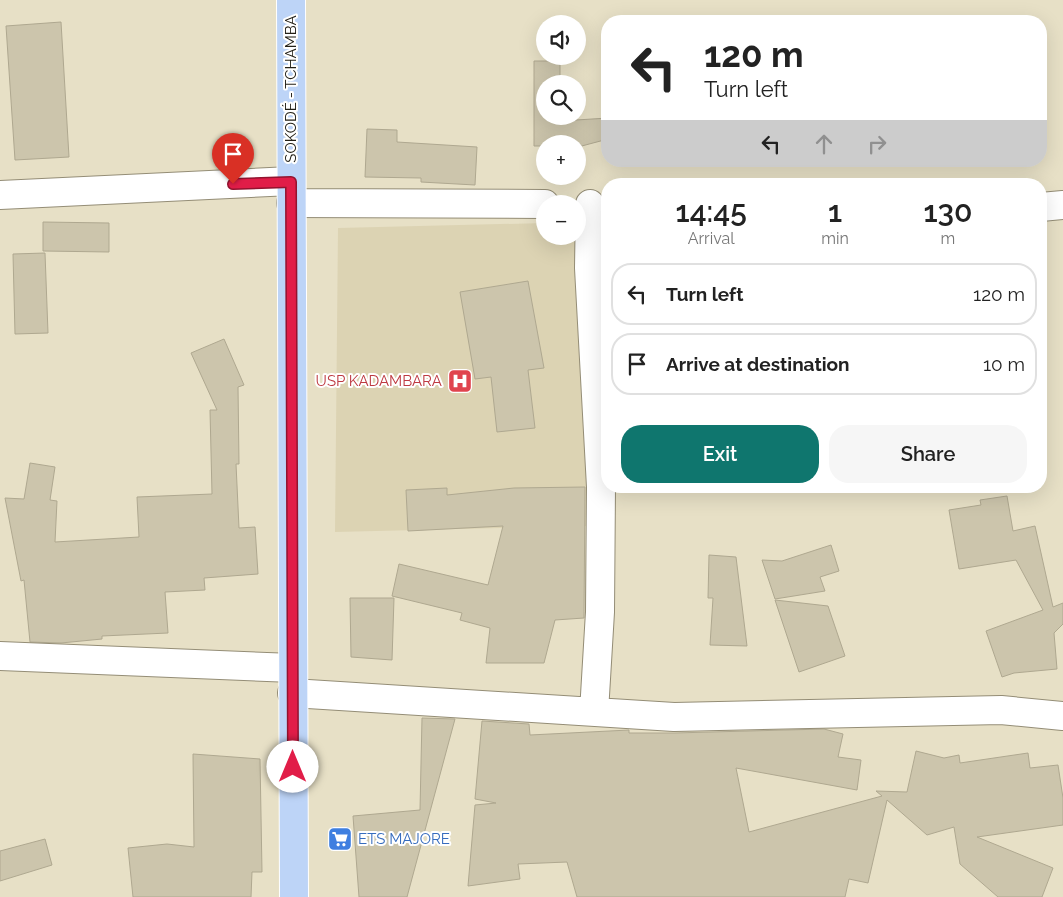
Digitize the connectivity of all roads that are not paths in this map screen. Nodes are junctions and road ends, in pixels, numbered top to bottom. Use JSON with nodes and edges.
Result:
{"nodes":[{"id":1,"x":290,"y":0,"type":"edge"},
{"id":2,"x":291,"y":192,"type":"junction"},
{"id":3,"x":0,"y":195,"type":"edge"},
{"id":4,"x":536,"y":204,"type":"edge"},
{"id":5,"x":592,"y":204,"type":"edge"},
{"id":6,"x":1063,"y":205,"type":"edge"},
{"id":7,"x":1047,"y":206,"type":"edge"},
{"id":8,"x":0,"y":656,"type":"edge"},
{"id":9,"x":293,"y":680,"type":"junction"},
{"id":10,"x":594,"y":712,"type":"junction"},
{"id":11,"x":1063,"y":716,"type":"edge"},
{"id":12,"x":294,"y":897,"type":"edge"}],
"edges":[{"from":1,"to":2,"type":"main road","name":"SOKODÉ - TCHAMBA"},
{"from":2,"to":3,"type":"street"},
{"from":2,"to":4,"type":"street"},
{"from":2,"to":9,"type":"main road","name":"SOKODÉ - TCHAMBA"},
{"from":5,"to":10,"type":"street"},
{"from":6,"to":7,"type":"street"},
{"from":8,"to":9,"type":"street"},
{"from":9,"to":10,"type":"street"},
{"from":9,"to":12,"type":"main road","name":"SOKODÉ - TCHAMBA"},
{"from":10,"to":11,"type":"street"}]}
